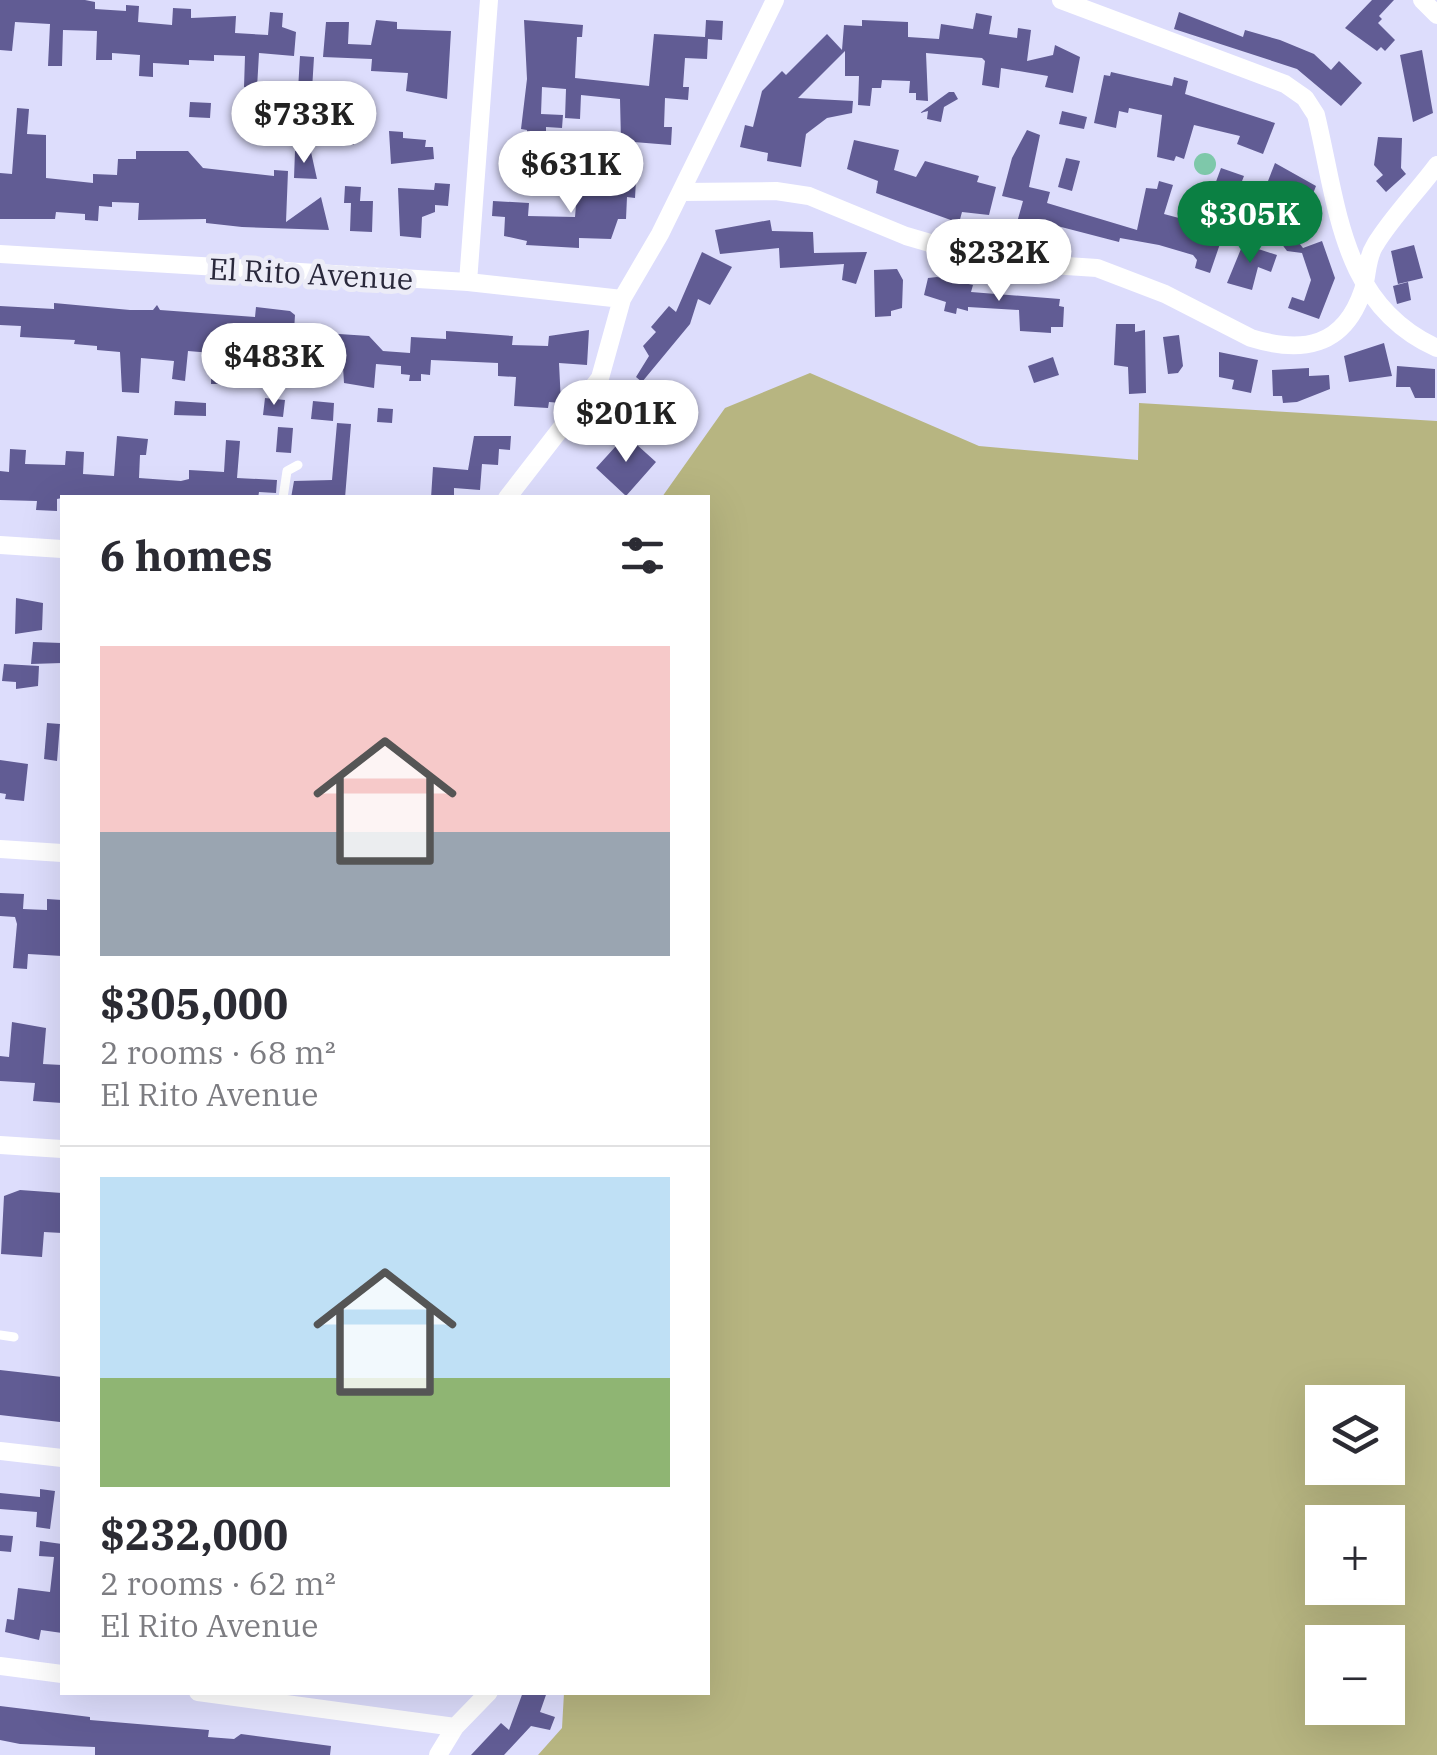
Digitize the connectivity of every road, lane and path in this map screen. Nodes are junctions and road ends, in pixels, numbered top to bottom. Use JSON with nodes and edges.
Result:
{"nodes":[{"id":1,"x":489,"y":0,"type":"edge"},
{"id":2,"x":774,"y":0,"type":"edge"},
{"id":3,"x":1061,"y":0,"type":"edge"},
{"id":4,"x":1422,"y":0,"type":"edge"},
{"id":5,"x":1437,"y":15,"type":"edge"},
{"id":6,"x":1437,"y":165,"type":"edge"},
{"id":7,"x":681,"y":192,"type":"junction"},
{"id":8,"x":0,"y":254,"type":"edge"},
{"id":9,"x":468,"y":282,"type":"junction"},
{"id":10,"x":1364,"y":288,"type":"junction"},
{"id":11,"x":622,"y":300,"type":"junction"},
{"id":12,"x":1437,"y":348,"type":"edge"},
{"id":13,"x":298,"y":465,"type":"dead end"},
{"id":14,"x":283,"y":495,"type":"edge"},
{"id":15,"x":510,"y":495,"type":"edge"},
{"id":16,"x":0,"y":545,"type":"edge"},
{"id":17,"x":60,"y":550,"type":"edge"},
{"id":18,"x":0,"y":849,"type":"edge"},
{"id":19,"x":60,"y":853,"type":"edge"},
{"id":20,"x":0,"y":1145,"type":"edge"},
{"id":21,"x":60,"y":1149,"type":"edge"},
{"id":22,"x":0,"y":1335,"type":"edge"},
{"id":23,"x":14,"y":1337,"type":"dead end"},
{"id":24,"x":0,"y":1451,"type":"edge"},
{"id":25,"x":60,"y":1458,"type":"edge"},
{"id":26,"x":0,"y":1666,"type":"edge"},
{"id":27,"x":60,"y":1674,"type":"edge"},
{"id":28,"x":220,"y":1695,"type":"edge"},
{"id":29,"x":486,"y":1695,"type":"edge"},
{"id":30,"x":455,"y":1727,"type":"junction"},
{"id":31,"x":438,"y":1755,"type":"edge"}],
"edges":[{"from":1,"to":9,"type":"street"},
{"from":2,"to":7,"type":"street"},
{"from":3,"to":10,"type":"street"},
{"from":4,"to":5,"type":"street"},
{"from":6,"to":10,"type":"street"},
{"from":7,"to":10,"type":"street"},
{"from":7,"to":11,"type":"street"},
{"from":8,"to":9,"type":"street","name":"El Rito Avenue"},
{"from":9,"to":11,"type":"street","name":"El Rito Avenue"},
{"from":10,"to":12,"type":"street"},
{"from":11,"to":15,"type":"street"},
{"from":13,"to":14,"type":"lane"},
{"from":16,"to":17,"type":"street"},
{"from":18,"to":19,"type":"street"},
{"from":20,"to":21,"type":"street"},
{"from":22,"to":23,"type":"lane"},
{"from":24,"to":25,"type":"street"},
{"from":26,"to":27,"type":"street"},
{"from":28,"to":30,"type":"street"},
{"from":29,"to":30,"type":"street"},
{"from":30,"to":31,"type":"street"}]}
